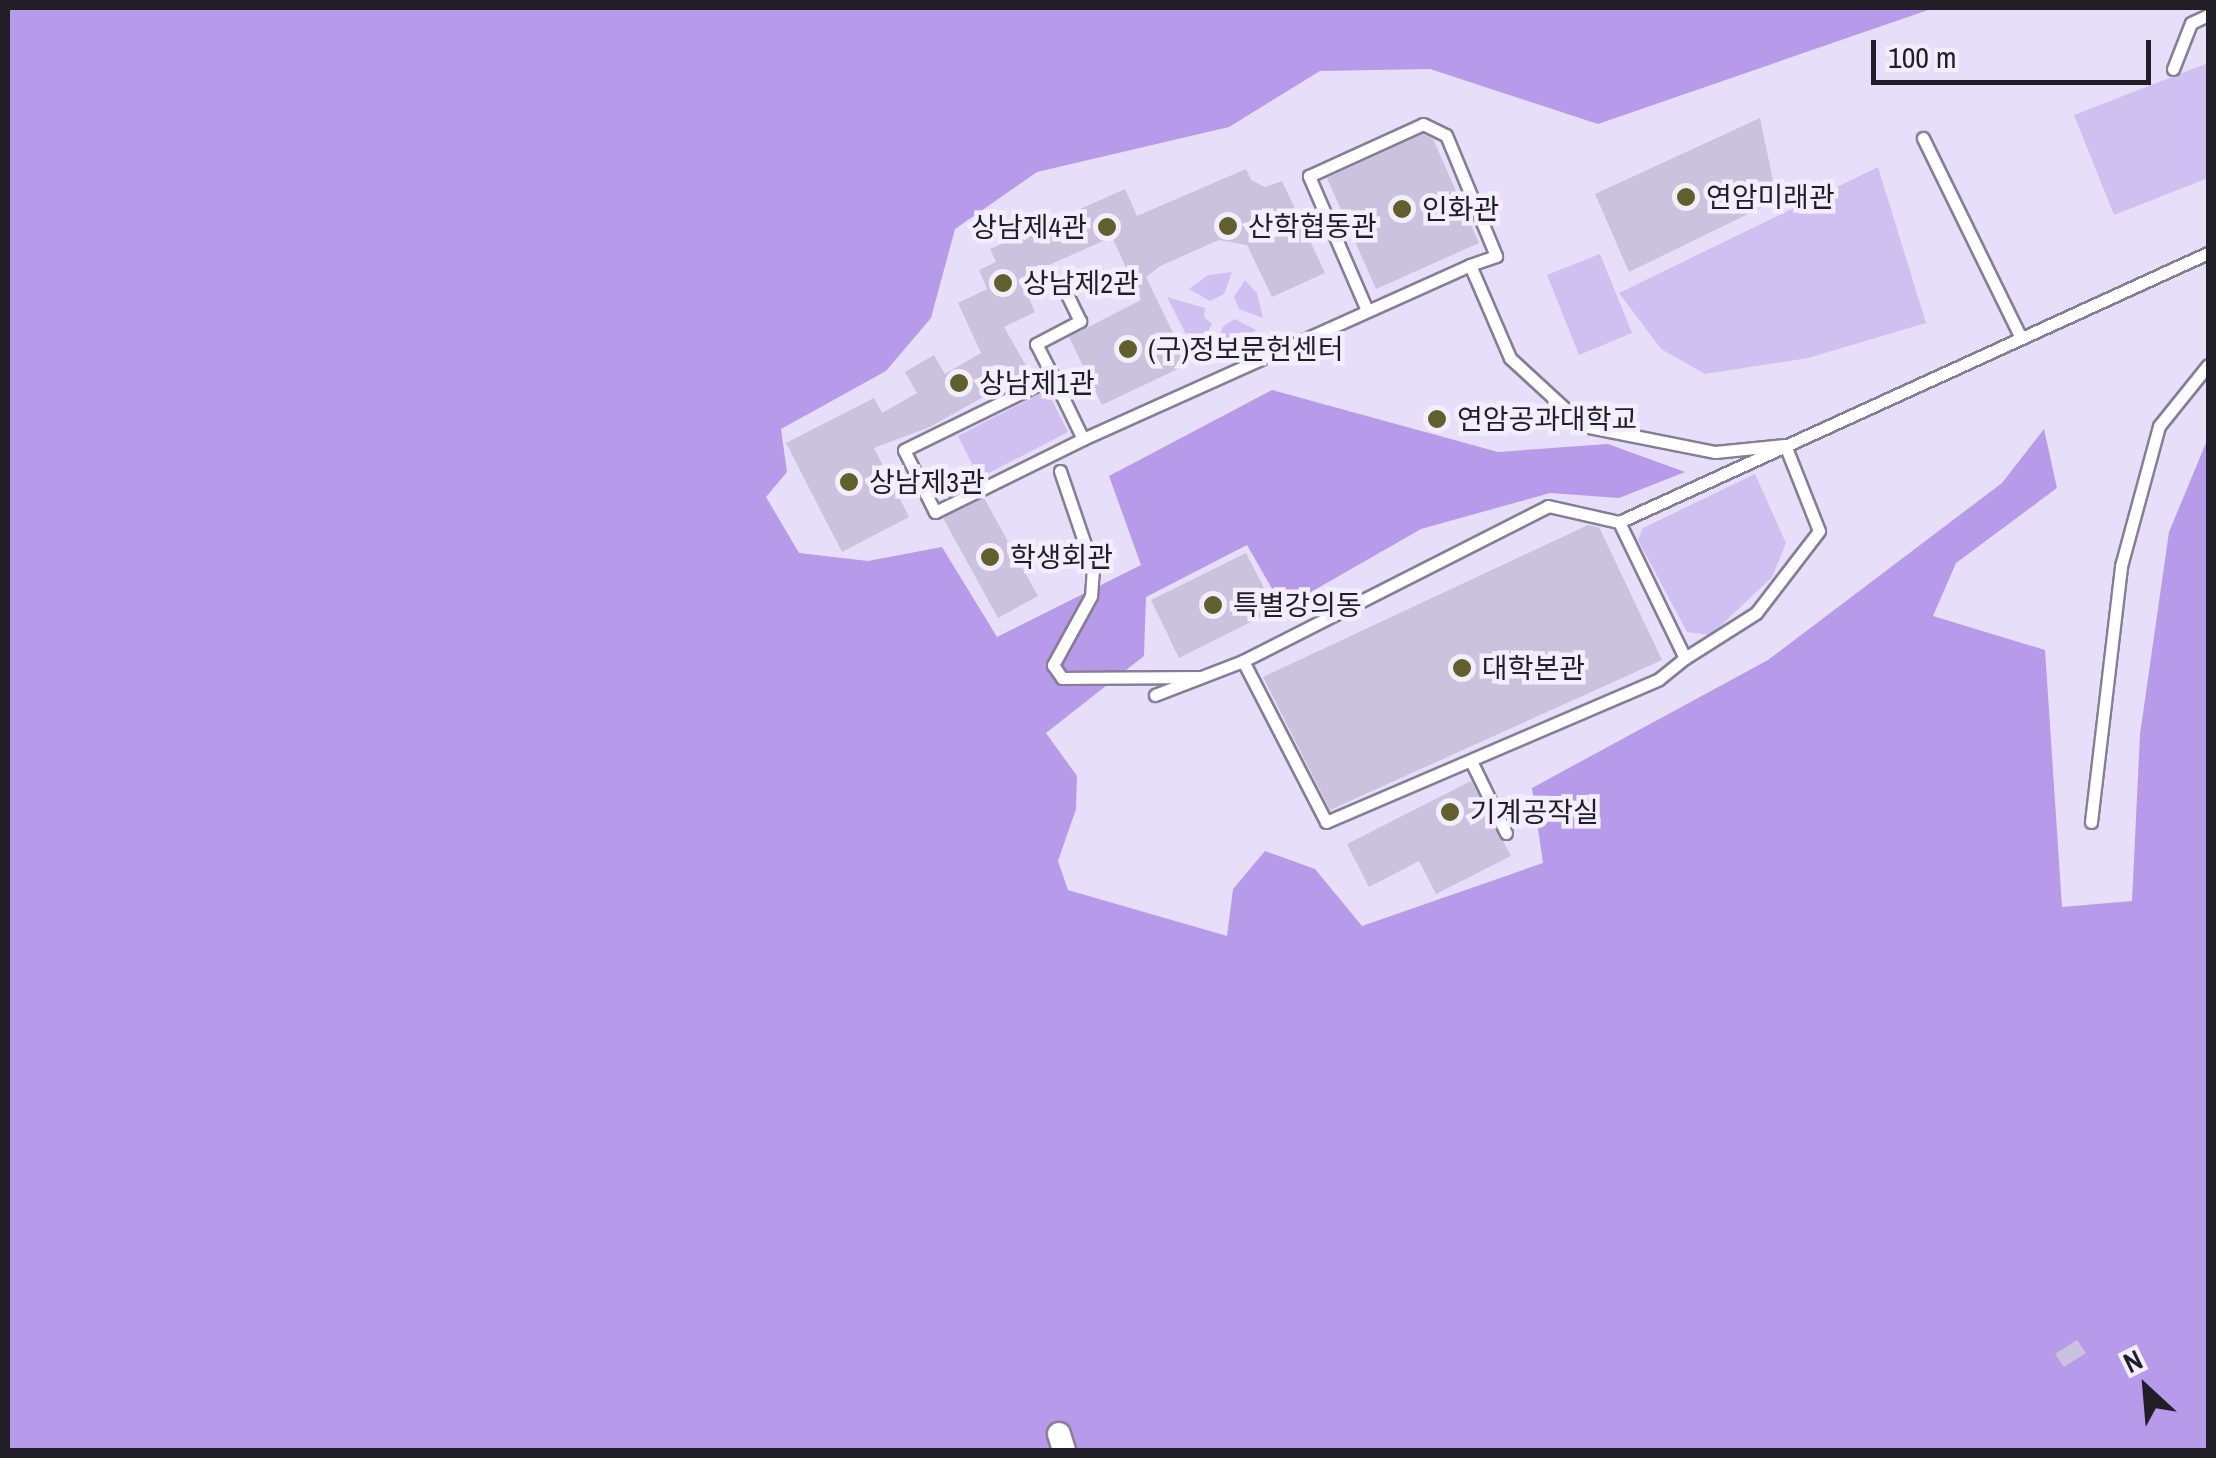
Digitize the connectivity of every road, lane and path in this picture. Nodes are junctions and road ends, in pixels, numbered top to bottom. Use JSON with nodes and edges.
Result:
{"nodes":[{"id":1,"x":2208,"y":15,"type":"edge"},
{"id":2,"x":2173,"y":68,"type":"dead end"},
{"id":3,"x":1922,"y":138,"type":"dead end"},
{"id":4,"x":2208,"y":252,"type":"edge"},
{"id":5,"x":1470,"y":265,"type":"junction"},
{"id":6,"x":1066,"y":292,"type":"dead end"},
{"id":7,"x":1366,"y":308,"type":"junction"},
{"id":8,"x":2021,"y":338,"type":"junction"},
{"id":9,"x":2208,"y":366,"type":"edge"},
{"id":10,"x":1052,"y":377,"type":"junction"},
{"id":11,"x":1083,"y":439,"type":"junction"},
{"id":12,"x":1785,"y":445,"type":"junction"},
{"id":13,"x":1060,"y":470,"type":"dead end"},
{"id":14,"x":1619,"y":522,"type":"junction"},
{"id":15,"x":1685,"y":658,"type":"junction"},
{"id":16,"x":1243,"y":661,"type":"junction"},
{"id":17,"x":1202,"y":677,"type":"junction"},
{"id":18,"x":1156,"y":695,"type":"dead end"},
{"id":19,"x":1471,"y":761,"type":"junction"},
{"id":20,"x":2091,"y":822,"type":"dead end"},
{"id":21,"x":1506,"y":834,"type":"dead end"}],
"edges":[{"from":1,"to":2,"type":"lane"},
{"from":3,"to":8,"type":"lane"},
{"from":4,"to":8,"type":"lane"},
{"from":5,"to":7,"type":"lane"},
{"from":5,"to":7,"type":"lane"},
{"from":5,"to":12,"type":"lane"},
{"from":6,"to":10,"type":"lane"},
{"from":7,"to":11,"type":"lane"},
{"from":8,"to":12,"type":"lane"},
{"from":9,"to":20,"type":"lane"},
{"from":10,"to":11,"type":"lane"},
{"from":10,"to":11,"type":"lane"},
{"from":12,"to":14,"type":"lane"},
{"from":12,"to":15,"type":"lane"},
{"from":13,"to":17,"type":"lane"},
{"from":14,"to":15,"type":"lane"},
{"from":14,"to":16,"type":"lane"},
{"from":15,"to":19,"type":"lane"},
{"from":16,"to":17,"type":"lane"},
{"from":16,"to":19,"type":"lane"},
{"from":17,"to":18,"type":"lane"},
{"from":19,"to":21,"type":"lane"}]}
